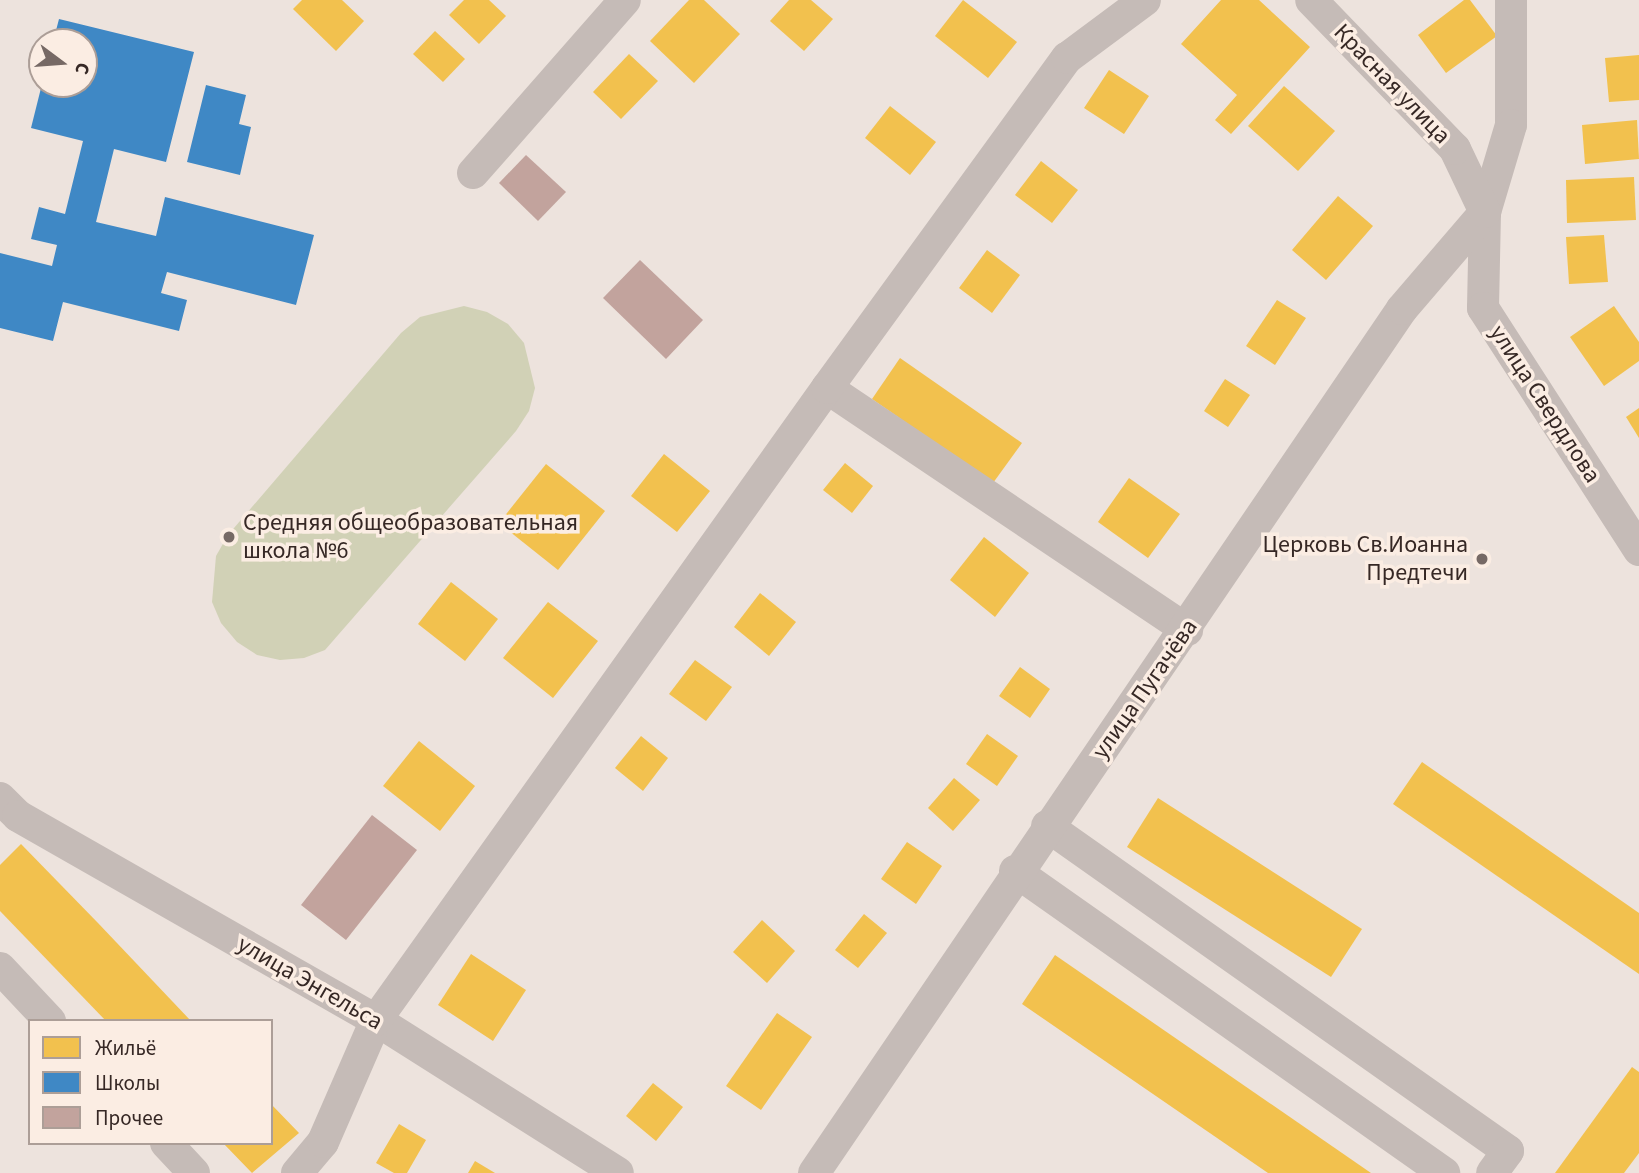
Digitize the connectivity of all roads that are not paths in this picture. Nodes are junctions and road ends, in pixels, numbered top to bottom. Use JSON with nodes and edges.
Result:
{"nodes":[{"id":1,"x":625,"y":0,"type":"edge"},
{"id":2,"x":1145,"y":0,"type":"edge"},
{"id":3,"x":1311,"y":0,"type":"edge"},
{"id":4,"x":1511,"y":0,"type":"edge"},
{"id":5,"x":473,"y":173,"type":"dead end"},
{"id":6,"x":1485,"y":212,"type":"junction"},
{"id":7,"x":827,"y":388,"type":"junction"},
{"id":8,"x":1639,"y":550,"type":"edge"},
{"id":9,"x":1186,"y":630,"type":"junction"},
{"id":10,"x":3,"y":808,"type":"edge"},
{"id":11,"x":1047,"y":826,"type":"junction"},
{"id":12,"x":1015,"y":871,"type":"junction"},
{"id":13,"x":0,"y":968,"type":"edge"},
{"id":14,"x":48,"y":1019,"type":"edge"},
{"id":15,"x":376,"y":1020,"type":"junction"},
{"id":16,"x":168,"y":1145,"type":"edge"},
{"id":17,"x":194,"y":1173,"type":"edge"},
{"id":18,"x":298,"y":1173,"type":"edge"},
{"id":19,"x":618,"y":1173,"type":"edge"},
{"id":20,"x":814,"y":1173,"type":"edge"},
{"id":21,"x":1444,"y":1173,"type":"edge"},
{"id":22,"x":1492,"y":1173,"type":"edge"}],
"edges":[{"from":1,"to":5,"type":"street"},
{"from":2,"to":7,"type":"street"},
{"from":3,"to":6,"type":"street","name":"Красная улица"},
{"from":4,"to":6,"type":"street","name":"улица Свердлова"},
{"from":6,"to":8,"type":"street","name":"улица Свердлова"},
{"from":6,"to":9,"type":"street","name":"улица Пугачёва"},
{"from":7,"to":9,"type":"street"},
{"from":7,"to":15,"type":"street"},
{"from":9,"to":11,"type":"street","name":"улица Пугачёва"},
{"from":10,"to":15,"type":"street","name":"улица Энгельса"},
{"from":11,"to":12,"type":"street","name":"улица Пугачёва"},
{"from":11,"to":22,"type":"street"},
{"from":12,"to":20,"type":"street","name":"улица Пугачёва"},
{"from":12,"to":21,"type":"street"},
{"from":13,"to":14,"type":"street"},
{"from":15,"to":18,"type":"street"},
{"from":15,"to":19,"type":"street","name":"улица Энгельса"},
{"from":16,"to":17,"type":"street"}]}
